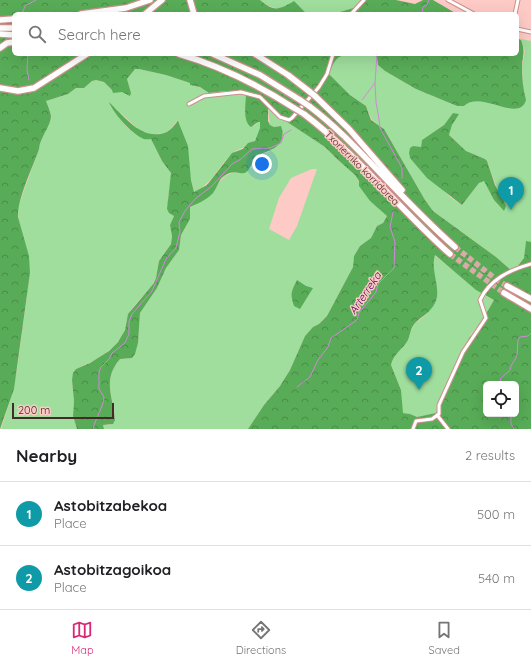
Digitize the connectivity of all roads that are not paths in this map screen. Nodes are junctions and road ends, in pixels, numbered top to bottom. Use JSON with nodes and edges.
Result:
{"nodes":[{"id":1,"x":150,"y":0,"type":"edge"},
{"id":2,"x":162,"y":0,"type":"edge"},
{"id":3,"x":190,"y":0,"type":"edge"},
{"id":4,"x":364,"y":0,"type":"edge"},
{"id":5,"x":448,"y":0,"type":"edge"},
{"id":6,"x":518,"y":0,"type":"edge"},
{"id":7,"x":96,"y":12,"type":"edge"},
{"id":8,"x":147,"y":12,"type":"edge"},
{"id":9,"x":193,"y":12,"type":"edge"},
{"id":10,"x":353,"y":12,"type":"edge"},
{"id":11,"x":470,"y":12,"type":"edge"},
{"id":12,"x":515,"y":12,"type":"edge"},
{"id":13,"x":12,"y":19,"type":"edge"},
{"id":14,"x":0,"y":20,"type":"edge"},
{"id":15,"x":0,"y":28,"type":"edge"},
{"id":16,"x":12,"y":28,"type":"edge"},
{"id":17,"x":519,"y":29,"type":"edge"},
{"id":18,"x":531,"y":32,"type":"edge"},
{"id":19,"x":0,"y":34,"type":"edge"},
{"id":20,"x":12,"y":35,"type":"edge"},
{"id":21,"x":12,"y":42,"type":"edge"},
{"id":22,"x":0,"y":48,"type":"edge"},
{"id":23,"x":85,"y":56,"type":"edge"},
{"id":24,"x":185,"y":56,"type":"edge"},
{"id":25,"x":217,"y":56,"type":"edge"},
{"id":26,"x":258,"y":56,"type":"edge"},
{"id":27,"x":332,"y":56,"type":"edge"},
{"id":28,"x":0,"y":84,"type":"edge"},
{"id":29,"x":0,"y":88,"type":"edge"},
{"id":30,"x":10,"y":90,"type":"junction"},
{"id":31,"x":189,"y":104,"type":"dead end"},
{"id":32,"x":431,"y":225,"type":"junction"},
{"id":33,"x":455,"y":247,"type":"tunnel mouth"},
{"id":34,"x":450,"y":254,"type":"tunnel mouth"},
{"id":35,"x":531,"y":264,"type":"edge"},
{"id":36,"x":507,"y":286,"type":"tunnel mouth"},
{"id":37,"x":504,"y":293,"type":"tunnel mouth"},
{"id":38,"x":531,"y":299,"type":"edge"},
{"id":39,"x":531,"y":308,"type":"edge"},
{"id":40,"x":437,"y":415,"type":"junction"},
{"id":41,"x":413,"y":429,"type":"edge"},
{"id":42,"x":448,"y":429,"type":"edge"}],
"edges":[{"from":1,"to":7,"type":"highway"},
{"from":2,"to":8,"type":"highway"},
{"from":3,"to":9,"type":"highway"},
{"from":4,"to":10,"type":"street"},
{"from":5,"to":11,"type":"street"},
{"from":6,"to":12,"type":"street"},
{"from":13,"to":14,"type":"highway"},
{"from":15,"to":16,"type":"highway"},
{"from":17,"to":18,"type":"street"},
{"from":19,"to":20,"type":"highway"},
{"from":21,"to":22,"type":"highway"},
{"from":23,"to":30,"type":"highway"},
{"from":24,"to":34,"type":"highway","name":"Txorierriko korridorea","bridge":true},
{"from":25,"to":32,"type":"highway","name":"Txorierriko korridorea","bridge":true},
{"from":26,"to":32,"type":"highway"},
{"from":27,"to":31,"type":"street"},
{"from":28,"to":30,"type":"highway"},
{"from":29,"to":30,"type":"highway"},
{"from":32,"to":33,"type":"highway","name":"Txorierriko korridorea"},
{"from":35,"to":40,"type":"street"},
{"from":36,"to":38,"type":"highway"},
{"from":37,"to":39,"type":"highway"},
{"from":40,"to":41,"type":"street"},
{"from":40,"to":42,"type":"street"}]}
